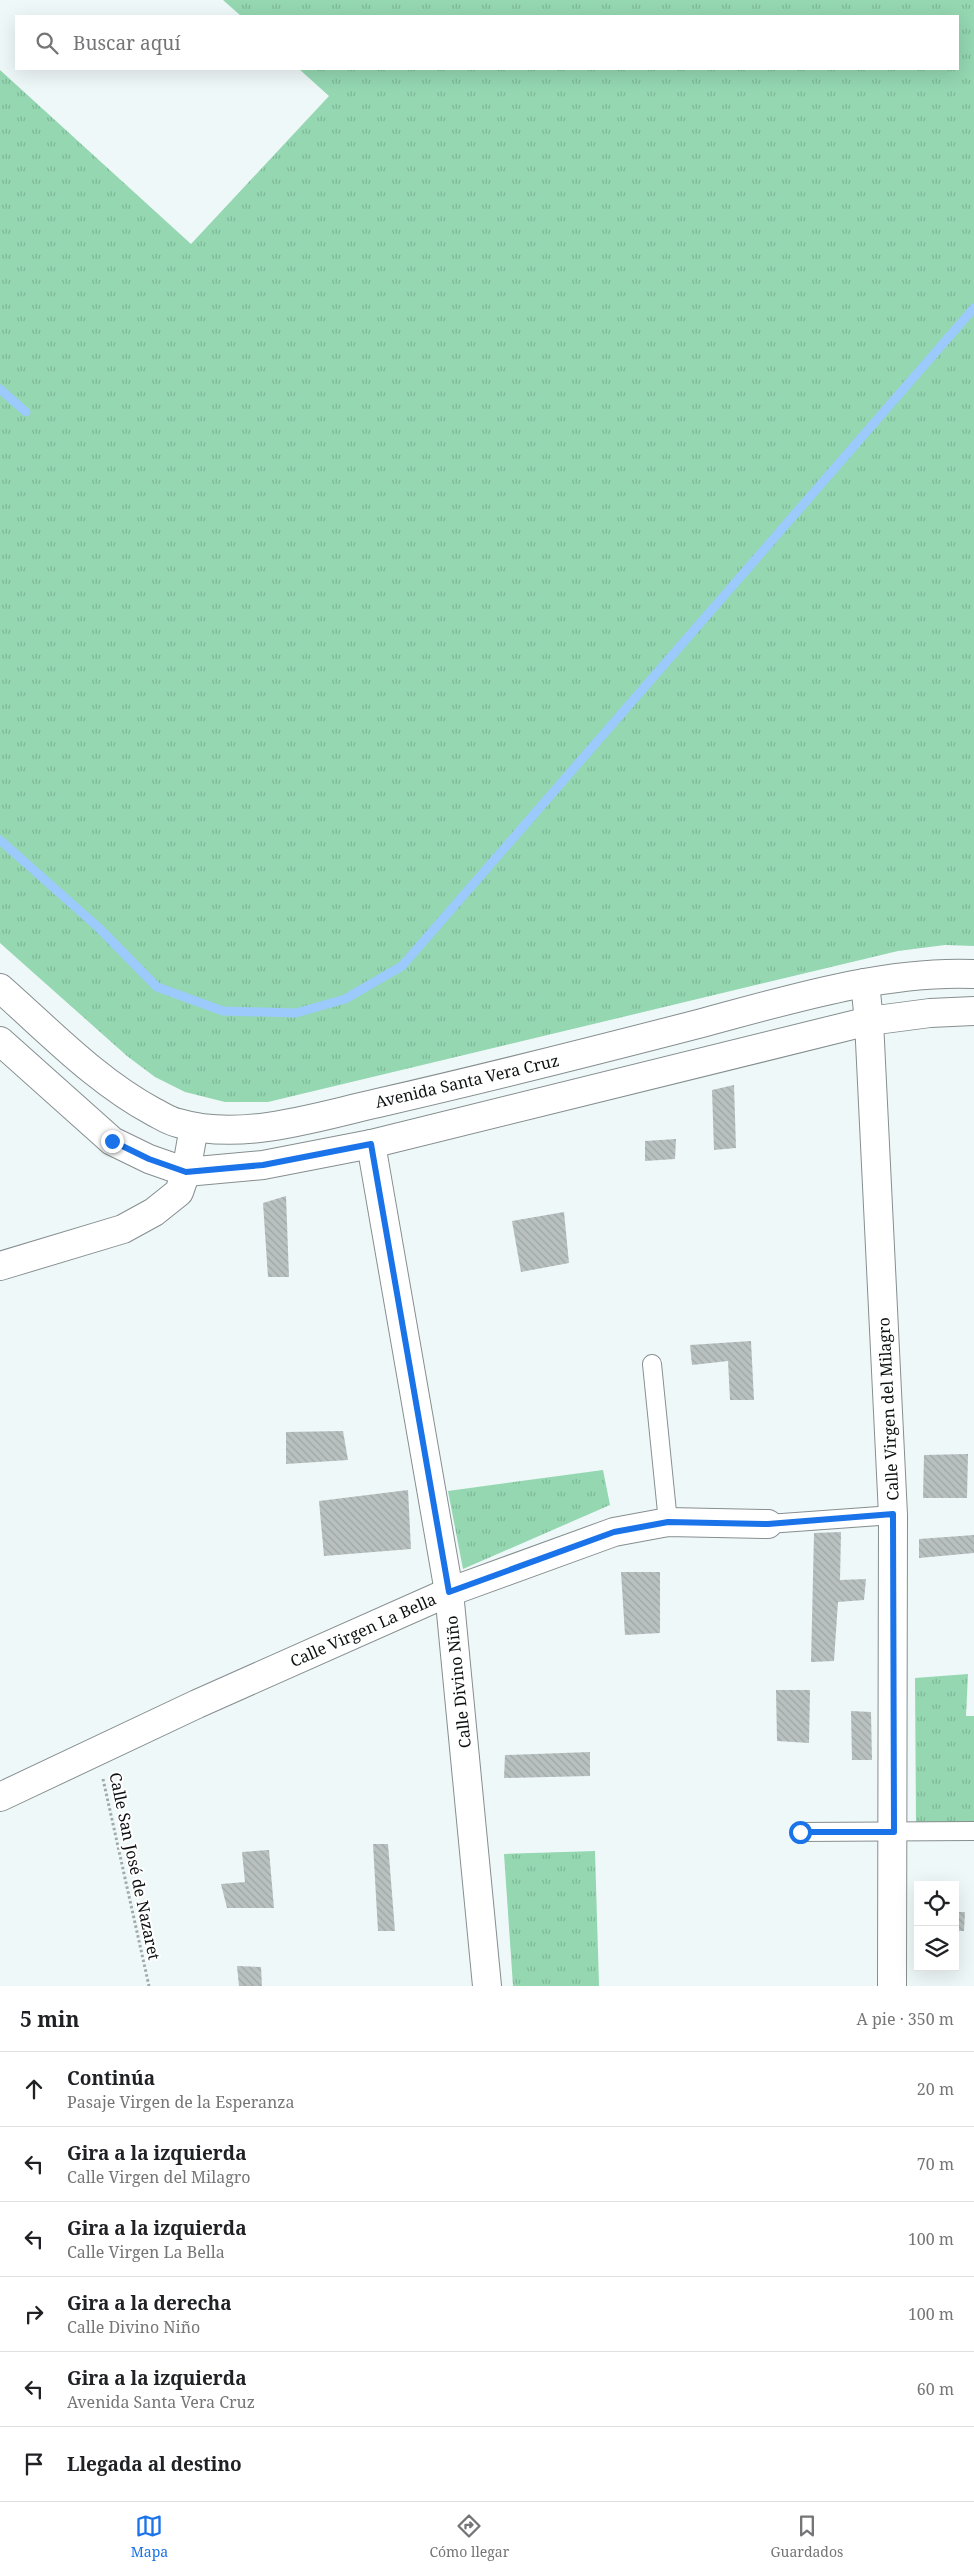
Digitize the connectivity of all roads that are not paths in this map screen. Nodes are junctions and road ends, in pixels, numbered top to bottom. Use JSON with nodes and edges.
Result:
{"nodes":[{"id":1,"x":974,"y":974,"type":"edge"},
{"id":2,"x":865,"y":984,"type":"junction"},
{"id":3,"x":0,"y":988,"type":"edge"},
{"id":4,"x":974,"y":1011,"type":"edge"},
{"id":5,"x":869,"y":1021,"type":"junction"},
{"id":6,"x":0,"y":1041,"type":"edge"},
{"id":7,"x":194,"y":1127,"type":"junction"},
{"id":8,"x":371,"y":1144,"type":"junction"},
{"id":9,"x":186,"y":1172,"type":"junction"},
{"id":10,"x":0,"y":1266,"type":"edge"},
{"id":11,"x":652,"y":1364,"type":"dead end"},
{"id":12,"x":893,"y":1514,"type":"junction"},
{"id":13,"x":668,"y":1522,"type":"junction"},
{"id":14,"x":768,"y":1524,"type":"joint"},
{"id":15,"x":449,"y":1592,"type":"junction"},
{"id":16,"x":0,"y":1797,"type":"edge"},
{"id":17,"x":800,"y":1832,"type":"dead end"},
{"id":18,"x":894,"y":1832,"type":"junction"},
{"id":19,"x":974,"y":1832,"type":"edge"},
{"id":20,"x":487,"y":1986,"type":"edge"},
{"id":21,"x":892,"y":1986,"type":"edge"}],
"edges":[{"from":1,"to":2,"type":"street","name":"Avenida Santa Vera Cruz"},
{"from":2,"to":5,"type":"street","name":"Calle Virgen del Milagro"},
{"from":2,"to":7,"type":"street","name":"Avenida Santa Vera Cruz"},
{"from":3,"to":7,"type":"street","name":"Avenida Santa Vera Cruz"},
{"from":4,"to":5,"type":"street"},
{"from":5,"to":8,"type":"street"},
{"from":5,"to":12,"type":"street","name":"Calle Virgen del Milagro"},
{"from":6,"to":9,"type":"street"},
{"from":7,"to":9,"type":"street"},
{"from":8,"to":9,"type":"street"},
{"from":8,"to":15,"type":"street","name":"Calle Divino Niño"},
{"from":9,"to":10,"type":"street"},
{"from":11,"to":13,"type":"lane"},
{"from":12,"to":14,"type":"lane","name":"Calle Virgen La Bella"},
{"from":12,"to":18,"type":"street","name":"Calle Virgen del Milagro"},
{"from":13,"to":14,"type":"street","name":"Calle Virgen La Bella"},
{"from":13,"to":15,"type":"street","name":"Calle Virgen La Bella"},
{"from":15,"to":16,"type":"street","name":"Calle Virgen La Bella"},
{"from":15,"to":20,"type":"street","name":"Calle Divino Niño"},
{"from":17,"to":18,"type":"lane"},
{"from":18,"to":19,"type":"lane"},
{"from":18,"to":21,"type":"street","name":"Calle Virgen del Milagro"}]}
